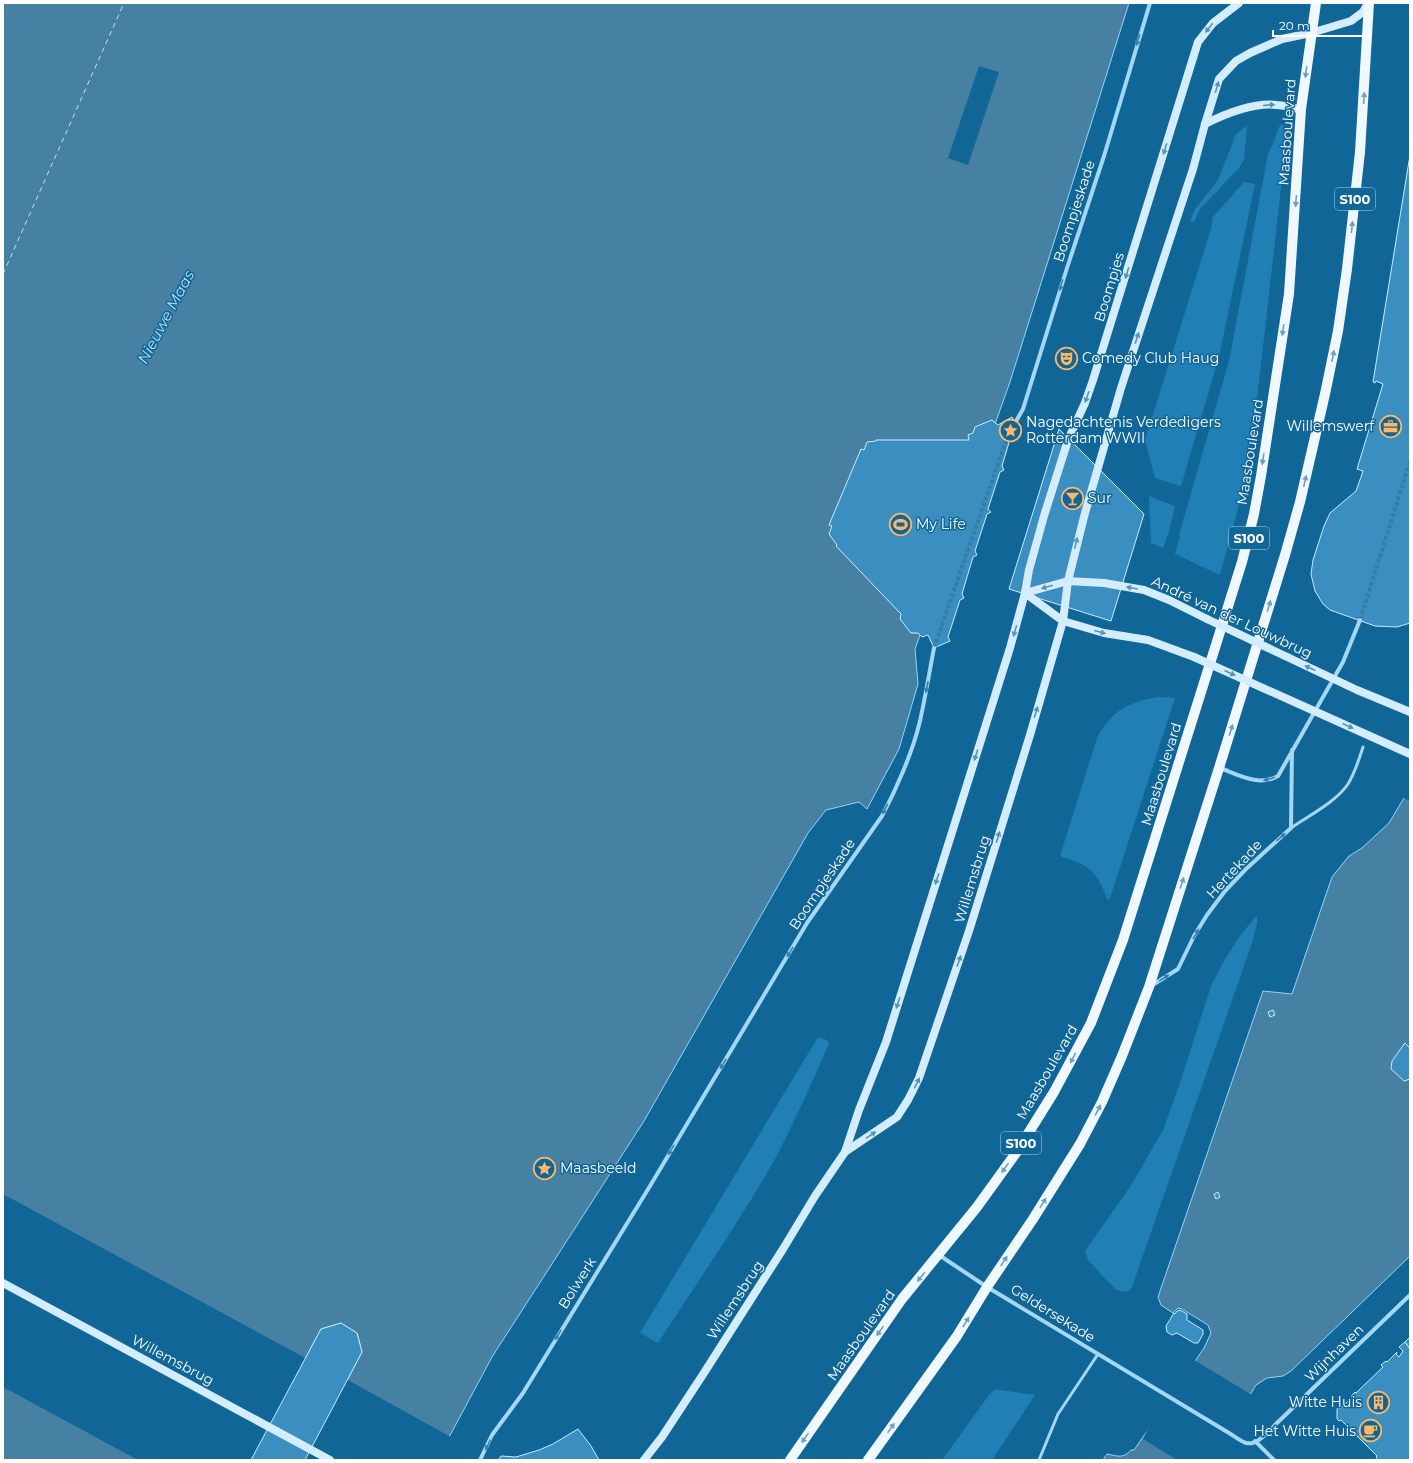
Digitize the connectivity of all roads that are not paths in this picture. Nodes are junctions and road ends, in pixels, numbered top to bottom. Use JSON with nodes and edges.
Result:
{"nodes":[{"id":1,"x":1150,"y":3,"type":"edge"},
{"id":2,"x":1239,"y":3,"type":"edge"},
{"id":3,"x":1316,"y":3,"type":"edge"},
{"id":4,"x":1369,"y":3,"type":"edge"},
{"id":5,"x":1311,"y":33,"type":"junction"},
{"id":6,"x":1302,"y":109,"type":"junction"},
{"id":7,"x":1205,"y":124,"type":"junction"},
{"id":8,"x":1015,"y":423,"type":"tunnel mouth"},
{"id":9,"x":1068,"y":581,"type":"junction"},
{"id":10,"x":1025,"y":593,"type":"junction"},
{"id":11,"x":1360,"y":620,"type":"tunnel mouth"},
{"id":12,"x":1063,"y":621,"type":"junction"},
{"id":13,"x":934,"y":648,"type":"tunnel mouth"},
{"id":14,"x":1410,"y":712,"type":"edge"},
{"id":15,"x":1364,"y":746,"type":"dead end"},
{"id":16,"x":1292,"y":750,"type":"junction"},
{"id":17,"x":1410,"y":754,"type":"edge"},
{"id":18,"x":1219,"y":768,"type":"junction"},
{"id":19,"x":1291,"y":828,"type":"junction"},
{"id":20,"x":1149,"y":987,"type":"junction"},
{"id":21,"x":691,"y":1116,"type":"joint"},
{"id":22,"x":845,"y":1152,"type":"junction"},
{"id":23,"x":939,"y":1255,"type":"junction"},
{"id":24,"x":3,"y":1283,"type":"edge"},
{"id":25,"x":987,"y":1287,"type":"junction"},
{"id":26,"x":1410,"y":1295,"type":"edge"},
{"id":27,"x":1098,"y":1354,"type":"junction"},
{"id":28,"x":1255,"y":1441,"type":"junction"},
{"id":29,"x":330,"y":1460,"type":"edge"},
{"id":30,"x":480,"y":1460,"type":"edge"},
{"id":31,"x":644,"y":1460,"type":"edge"},
{"id":32,"x":790,"y":1460,"type":"edge"},
{"id":33,"x":868,"y":1460,"type":"edge"},
{"id":34,"x":1039,"y":1460,"type":"edge"},
{"id":35,"x":1274,"y":1460,"type":"edge"}],
"edges":[{"from":1,"to":8,"type":"street","name":"Boompjeskade","one_way":true},
{"from":2,"to":10,"type":"main road","name":"Boompjes","one_way":true},
{"from":3,"to":5,"type":"main road","name":"Maasboulevard","number":"S100"},
{"from":4,"to":5,"type":"main road"},
{"from":18,"to":4,"type":"main road","number":"S100","one_way":true},
{"from":5,"to":6,"type":"main road","name":"Maasboulevard","number":"S100","one_way":true},
{"from":7,"to":5,"type":"main road","one_way":true},
{"from":7,"to":6,"type":"main road","one_way":true},
{"from":6,"to":23,"type":"main road","name":"Maasboulevard","number":"S100","one_way":true},
{"from":9,"to":7,"type":"main road","one_way":true},
{"from":9,"to":10,"type":"main road","name":"André van der Louwbrug","one_way":true},
{"from":9,"to":12,"type":"main road","name":"Willemsbrug"},
{"from":14,"to":9,"type":"main road","name":"André van der Louwbrug","one_way":true,"bridge":true},
{"from":10,"to":12,"type":"main road"},
{"from":10,"to":22,"type":"main road","name":"Willemsbrug","one_way":true},
{"from":11,"to":16,"type":"street"},
{"from":12,"to":17,"type":"main road","one_way":true,"bridge":true},
{"from":22,"to":12,"type":"main road","name":"Willemsbrug","one_way":true},
{"from":13,"to":21,"type":"street","name":"Boompjeskade","one_way":true},
{"from":15,"to":19,"type":"lane"},
{"from":16,"to":18,"type":"street","one_way":true},
{"from":16,"to":19,"type":"street"},
{"from":20,"to":18,"type":"main road","number":"S100","one_way":true},
{"from":20,"to":19,"type":"street","name":"Hertekade","one_way":true},
{"from":25,"to":20,"type":"main road","number":"S100","one_way":true},
{"from":21,"to":30,"type":"street","name":"Bolwerk","one_way":true},
{"from":22,"to":31,"type":"main road","name":"Willemsbrug"},
{"from":23,"to":25,"type":"street","name":"Geldersekade"},
{"from":23,"to":32,"type":"main road","name":"Maasboulevard","number":"S100","one_way":true},
{"from":24,"to":29,"type":"main road","name":"Willemsbrug"},
{"from":25,"to":27,"type":"street","name":"Geldersekade"},
{"from":33,"to":25,"type":"main road","number":"S100","one_way":true},
{"from":26,"to":28,"type":"street","name":"Wijnhaven"},
{"from":27,"to":28,"type":"street","name":"Geldersekade"},
{"from":27,"to":34,"type":"lane"},
{"from":28,"to":35,"type":"street"}]}
